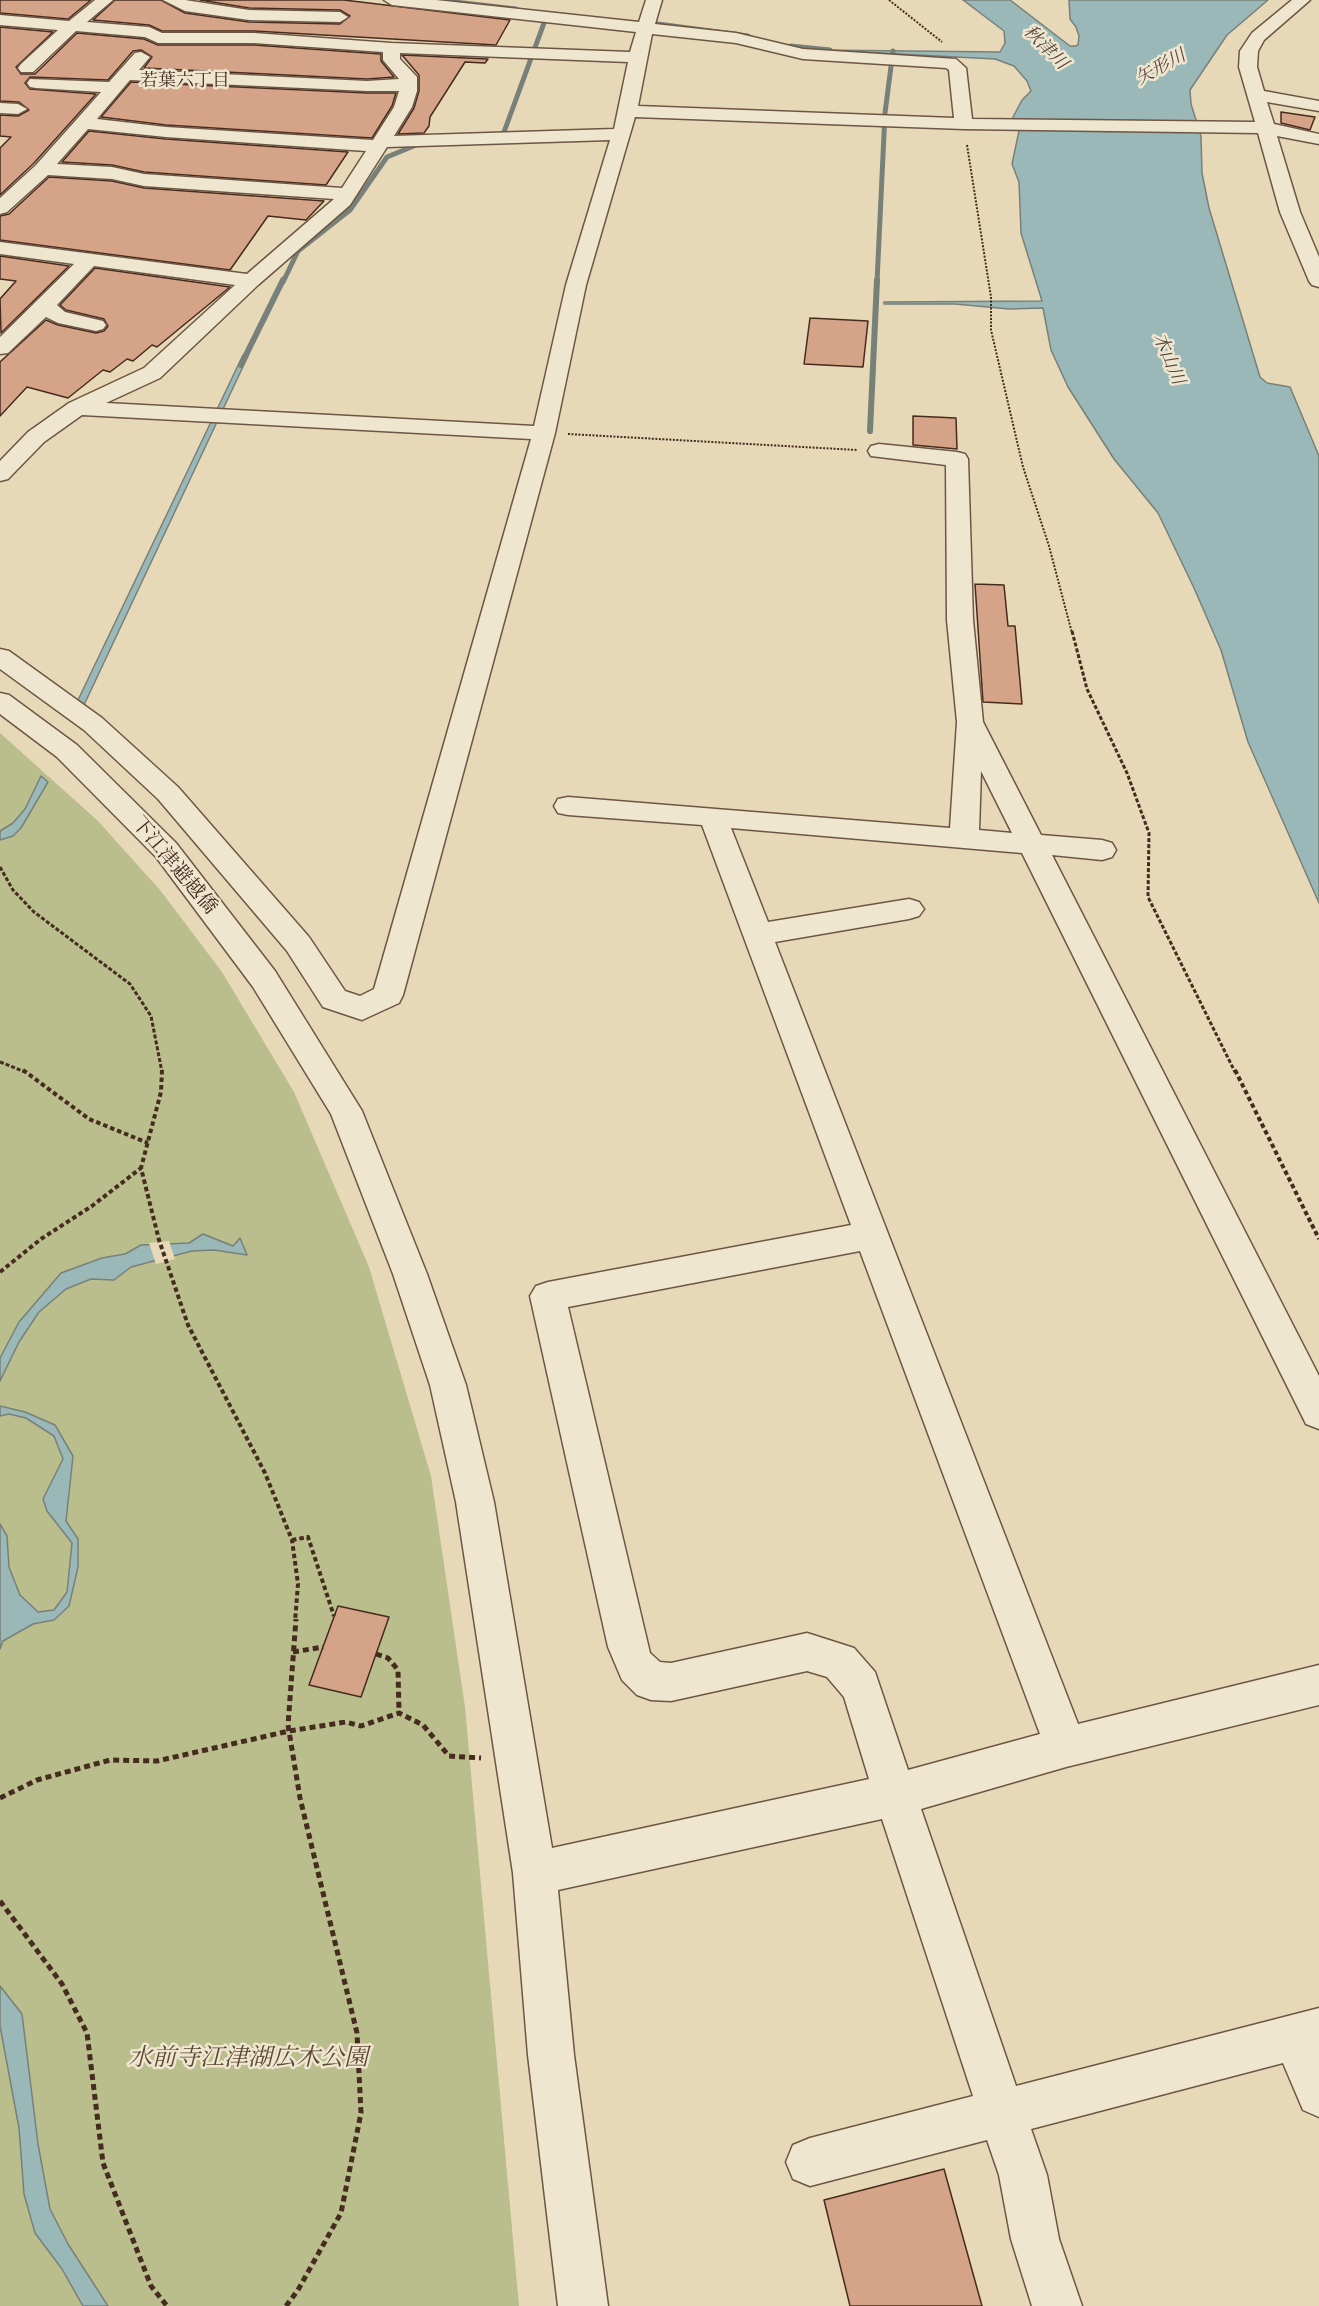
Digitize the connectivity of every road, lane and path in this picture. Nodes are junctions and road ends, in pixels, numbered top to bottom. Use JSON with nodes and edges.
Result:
{"nodes":[{"id":1,"x":105,"y":0,"type":"edge"},
{"id":2,"x":171,"y":0,"type":"edge"},
{"id":3,"x":392,"y":0,"type":"edge"},
{"id":4,"x":654,"y":0,"type":"edge"},
{"id":5,"x":889,"y":0,"type":"edge"},
{"id":6,"x":1302,"y":0,"type":"edge"},
{"id":7,"x":429,"y":8,"type":"edge"},
{"id":8,"x":340,"y":17,"type":"dead end"},
{"id":9,"x":0,"y":20,"type":"edge"},
{"id":10,"x":72,"y":26,"type":"junction"},
{"id":11,"x":645,"y":28,"type":"junction"},
{"id":12,"x":407,"y":34,"type":"dead end"},
{"id":13,"x":158,"y":38,"type":"junction"},
{"id":14,"x":391,"y":48,"type":"junction"},
{"id":15,"x":637,"y":57,"type":"junction"},
{"id":16,"x":950,"y":63,"type":"junction"},
{"id":17,"x":27,"y":68,"type":"dead end"},
{"id":18,"x":121,"y":81,"type":"junction"},
{"id":19,"x":36,"y":83,"type":"dead end"},
{"id":20,"x":408,"y":84,"type":"junction"},
{"id":21,"x":1257,"y":95,"type":"junction"},
{"id":22,"x":1319,"y":106,"type":"edge"},
{"id":23,"x":628,"y":111,"type":"junction"},
{"id":24,"x":85,"y":123,"type":"junction"},
{"id":25,"x":964,"y":124,"type":"junction"},
{"id":26,"x":1267,"y":128,"type":"junction"},
{"id":27,"x":620,"y":134,"type":"junction"},
{"id":28,"x":1319,"y":139,"type":"edge"},
{"id":29,"x":380,"y":144,"type":"junction"},
{"id":30,"x":43,"y":169,"type":"junction"},
{"id":31,"x":347,"y":194,"type":"junction"},
{"id":32,"x":0,"y":208,"type":"edge"},
{"id":33,"x":0,"y":248,"type":"edge"},
{"id":34,"x":90,"y":259,"type":"junction"},
{"id":35,"x":251,"y":281,"type":"junction"},
{"id":36,"x":1319,"y":282,"type":"edge"},
{"id":37,"x":46,"y":306,"type":"junction"},
{"id":38,"x":96,"y":326,"type":"dead end"},
{"id":39,"x":0,"y":348,"type":"edge"},
{"id":40,"x":77,"y":408,"type":"junction"},
{"id":41,"x":544,"y":433,"type":"junction"},
{"id":42,"x":879,"y":451,"type":"joint"},
{"id":43,"x":0,"y":474,"type":"edge"},
{"id":44,"x":0,"y":657,"type":"edge"},
{"id":45,"x":0,"y":701,"type":"edge"},
{"id":46,"x":970,"y":722,"type":"junction"},
{"id":47,"x":568,"y":806,"type":"dead end"},
{"id":48,"x":713,"y":817,"type":"junction"},
{"id":49,"x":964,"y":838,"type":"junction"},
{"id":50,"x":1030,"y":844,"type":"junction"},
{"id":51,"x":1102,"y":850,"type":"dead end"},
{"id":52,"x":0,"y":867,"type":"edge"},
{"id":53,"x":909,"y":909,"type":"dead end"},
{"id":54,"x":758,"y":934,"type":"junction"},
{"id":55,"x":0,"y":1062,"type":"edge"},
{"id":56,"x":148,"y":1143,"type":"junction"},
{"id":57,"x":141,"y":1168,"type":"junction"},
{"id":58,"x":871,"y":1235,"type":"junction"},
{"id":59,"x":1319,"y":1239,"type":"edge"},
{"id":60,"x":0,"y":1272,"type":"edge"},
{"id":61,"x":1319,"y":1413,"type":"edge"},
{"id":62,"x":292,"y":1540,"type":"junction"},
{"id":63,"x":334,"y":1616,"type":"dead end"},
{"id":64,"x":323,"y":1647,"type":"dead end"},
{"id":65,"x":293,"y":1652,"type":"junction"},
{"id":66,"x":376,"y":1654,"type":"dead end"},
{"id":67,"x":1319,"y":1685,"type":"edge"},
{"id":68,"x":399,"y":1713,"type":"junction"},
{"id":69,"x":289,"y":1731,"type":"junction"},
{"id":70,"x":1066,"y":1748,"type":"junction"},
{"id":71,"x":483,"y":1758,"type":"dead end"},
{"id":72,"x":895,"y":1795,"type":"junction"},
{"id":73,"x":0,"y":1798,"type":"edge"},
{"id":74,"x":535,"y":1873,"type":"junction"},
{"id":75,"x":0,"y":1901,"type":"edge"},
{"id":76,"x":1307,"y":2034,"type":"edge"},
{"id":77,"x":1319,"y":2094,"type":"edge"},
{"id":78,"x":1001,"y":2112,"type":"junction"},
{"id":79,"x":810,"y":2162,"type":"dead end"},
{"id":80,"x":167,"y":2306,"type":"edge"},
{"id":81,"x":286,"y":2306,"type":"edge"},
{"id":82,"x":583,"y":2306,"type":"edge"},
{"id":83,"x":1058,"y":2306,"type":"edge"}],
"edges":[{"from":1,"to":10,"type":"street"},
{"from":2,"to":8,"type":"street"},
{"from":3,"to":7,"type":"street"},
{"from":4,"to":11,"type":"street"},
{"from":5,"to":16,"type":"path"},
{"from":6,"to":21,"type":"street"},
{"from":7,"to":11,"type":"street"},
{"from":9,"to":10,"type":"street"},
{"from":10,"to":13,"type":"street"},
{"from":10,"to":17,"type":"street"},
{"from":11,"to":15,"type":"street"},
{"from":11,"to":16,"type":"street"},
{"from":12,"to":14,"type":"street"},
{"from":13,"to":14,"type":"street"},
{"from":13,"to":18,"type":"street"},
{"from":14,"to":15,"type":"street"},
{"from":14,"to":20,"type":"street"},
{"from":15,"to":23,"type":"street"},
{"from":16,"to":25,"type":"street"},
{"from":18,"to":19,"type":"street"},
{"from":18,"to":20,"type":"street"},
{"from":18,"to":24,"type":"street"},
{"from":20,"to":29,"type":"street"},
{"from":21,"to":22,"type":"street"},
{"from":21,"to":26,"type":"street"},
{"from":23,"to":25,"type":"street"},
{"from":23,"to":27,"type":"street"},
{"from":24,"to":29,"type":"street"},
{"from":24,"to":30,"type":"street"},
{"from":25,"to":26,"type":"street"},
{"from":25,"to":59,"type":"path"},
{"from":26,"to":28,"type":"street"},
{"from":26,"to":36,"type":"street"},
{"from":27,"to":29,"type":"street"},
{"from":27,"to":41,"type":"street"},
{"from":29,"to":31,"type":"street"},
{"from":30,"to":31,"type":"street"},
{"from":30,"to":32,"type":"street"},
{"from":31,"to":35,"type":"street"},
{"from":33,"to":34,"type":"street"},
{"from":34,"to":35,"type":"street"},
{"from":34,"to":37,"type":"street"},
{"from":35,"to":40,"type":"street"},
{"from":37,"to":38,"type":"street"},
{"from":37,"to":39,"type":"street"},
{"from":40,"to":41,"type":"street"},
{"from":40,"to":43,"type":"street"},
{"from":41,"to":42,"type":"path"},
{"from":41,"to":44,"type":"street"},
{"from":42,"to":46,"type":"street"},
{"from":45,"to":74,"type":"street","name":"下江津避越僑"},
{"from":46,"to":49,"type":"street"},
{"from":46,"to":50,"type":"street"},
{"from":47,"to":48,"type":"street"},
{"from":48,"to":49,"type":"street"},
{"from":48,"to":54,"type":"street"},
{"from":49,"to":50,"type":"street"},
{"from":50,"to":51,"type":"street"},
{"from":50,"to":61,"type":"street"},
{"from":52,"to":56,"type":"path"},
{"from":53,"to":54,"type":"street"},
{"from":54,"to":58,"type":"street"},
{"from":55,"to":56,"type":"path"},
{"from":56,"to":57,"type":"path"},
{"from":57,"to":60,"type":"path"},
{"from":57,"to":62,"type":"path"},
{"from":58,"to":70,"type":"street"},
{"from":58,"to":72,"type":"street"},
{"from":62,"to":63,"type":"path"},
{"from":62,"to":65,"type":"path"},
{"from":64,"to":65,"type":"path"},
{"from":65,"to":69,"type":"path"},
{"from":66,"to":68,"type":"path"},
{"from":67,"to":70,"type":"street"},
{"from":68,"to":69,"type":"path"},
{"from":68,"to":71,"type":"path"},
{"from":69,"to":73,"type":"path"},
{"from":69,"to":81,"type":"path"},
{"from":70,"to":72,"type":"street"},
{"from":72,"to":74,"type":"street"},
{"from":72,"to":78,"type":"street"},
{"from":74,"to":82,"type":"street","name":"下江津避越僑"},
{"from":75,"to":80,"type":"path"},
{"from":76,"to":77,"type":"street"},
{"from":76,"to":78,"type":"street"},
{"from":78,"to":79,"type":"street"},
{"from":78,"to":83,"type":"street"}]}
